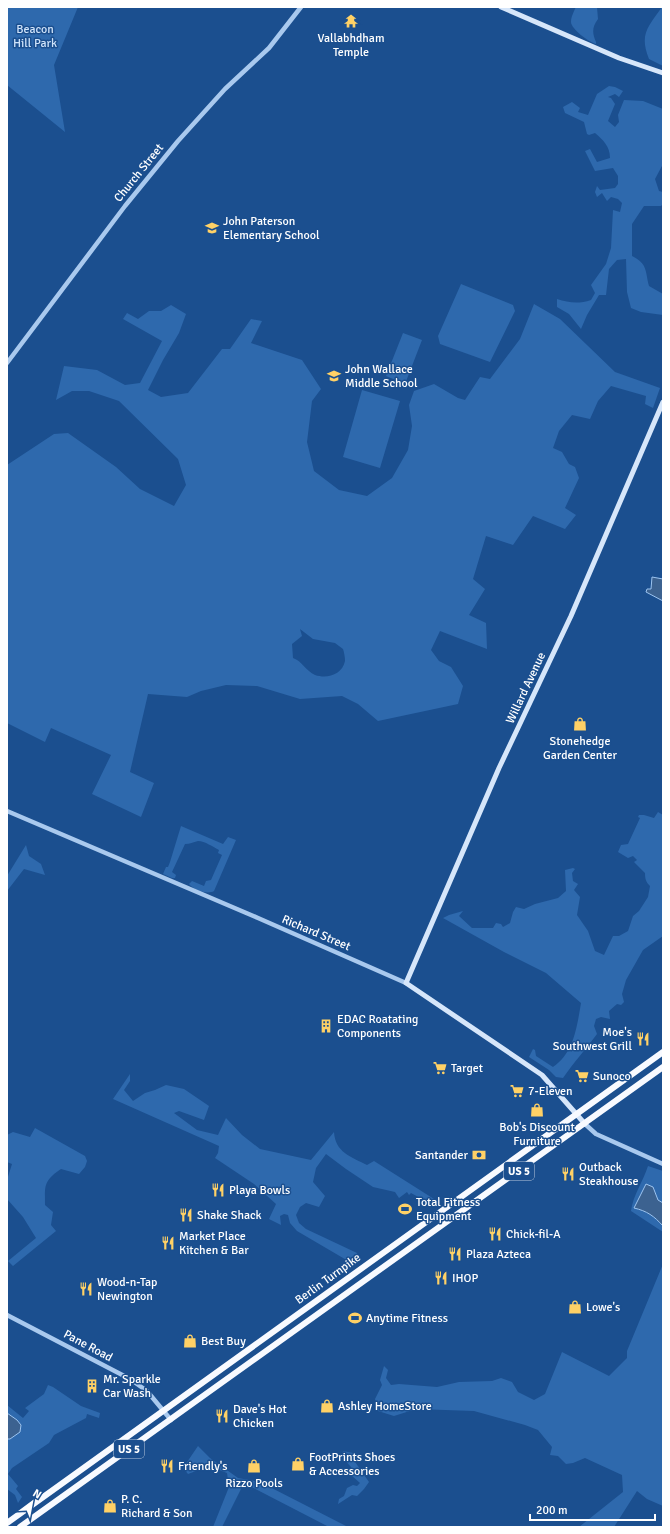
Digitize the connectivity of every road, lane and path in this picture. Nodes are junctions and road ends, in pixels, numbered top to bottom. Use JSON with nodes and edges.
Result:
{"nodes":[{"id":1,"x":301,"y":7,"type":"edge"},
{"id":2,"x":501,"y":7,"type":"edge"},
{"id":3,"x":663,"y":73,"type":"edge"},
{"id":4,"x":7,"y":363,"type":"edge"},
{"id":5,"x":663,"y":402,"type":"edge"},
{"id":6,"x":7,"y":811,"type":"edge"},
{"id":7,"x":406,"y":983,"type":"junction"},
{"id":8,"x":663,"y":1052,"type":"edge"},
{"id":9,"x":663,"y":1067,"type":"edge"},
{"id":10,"x":576,"y":1114,"type":"junction"},
{"id":11,"x":585,"y":1124,"type":"junction"},
{"id":12,"x":663,"y":1164,"type":"edge"},
{"id":13,"x":452,"y":1204,"type":"junction"},
{"id":14,"x":446,"y":1209,"type":"junction"},
{"id":15,"x":459,"y":1214,"type":"junction"},
{"id":16,"x":453,"y":1218,"type":"junction"},
{"id":17,"x":319,"y":1299,"type":"junction"},
{"id":18,"x":328,"y":1308,"type":"junction"},
{"id":19,"x":7,"y":1315,"type":"edge"},
{"id":20,"x":164,"y":1410,"type":"junction"},
{"id":21,"x":171,"y":1420,"type":"junction"},
{"id":22,"x":7,"y":1523,"type":"edge"},
{"id":23,"x":20,"y":1527,"type":"edge"}],
"edges":[{"from":1,"to":4,"type":"street","name":"Church Street"},
{"from":2,"to":3,"type":"main road"},
{"from":5,"to":7,"type":"main road","name":"Willard Avenue"},
{"from":6,"to":7,"type":"street","name":"Richard Street"},
{"from":7,"to":10,"type":"main road","name":"Richard Street"},
{"from":8,"to":10,"type":"highway","name":"Berlin Turnpike","number":"US 5"},
{"from":9,"to":11,"type":"highway","name":"Berlin Turnpike","number":"US 5"},
{"from":10,"to":11,"type":"main road","name":"Richard Street"},
{"from":10,"to":13,"type":"highway","name":"Berlin Turnpike","number":"US 5"},
{"from":11,"to":12,"type":"street"},
{"from":11,"to":15,"type":"highway","name":"Berlin Turnpike","number":"US 5"},
{"from":13,"to":14,"type":"highway","name":"Berlin Turnpike","number":"US 5"},
{"from":13,"to":15,"type":"highway"},
{"from":14,"to":16,"type":"highway"},
{"from":14,"to":17,"type":"highway","name":"Berlin Turnpike","number":"US 5"},
{"from":15,"to":16,"type":"highway","name":"Berlin Turnpike","number":"US 5"},
{"from":16,"to":18,"type":"highway","name":"Berlin Turnpike","number":"US 5"},
{"from":17,"to":18,"type":"highway"},
{"from":17,"to":20,"type":"highway","name":"Berlin Turnpike","number":"US 5"},
{"from":18,"to":21,"type":"highway","name":"Berlin Turnpike","number":"US 5"},
{"from":19,"to":20,"type":"street","name":"Pane Road"},
{"from":20,"to":21,"type":"street","name":"Pane Road"},
{"from":20,"to":22,"type":"highway","name":"Berlin Turnpike","number":"US 5"},
{"from":21,"to":23,"type":"highway","name":"Berlin Turnpike","number":"US 5"}]}
